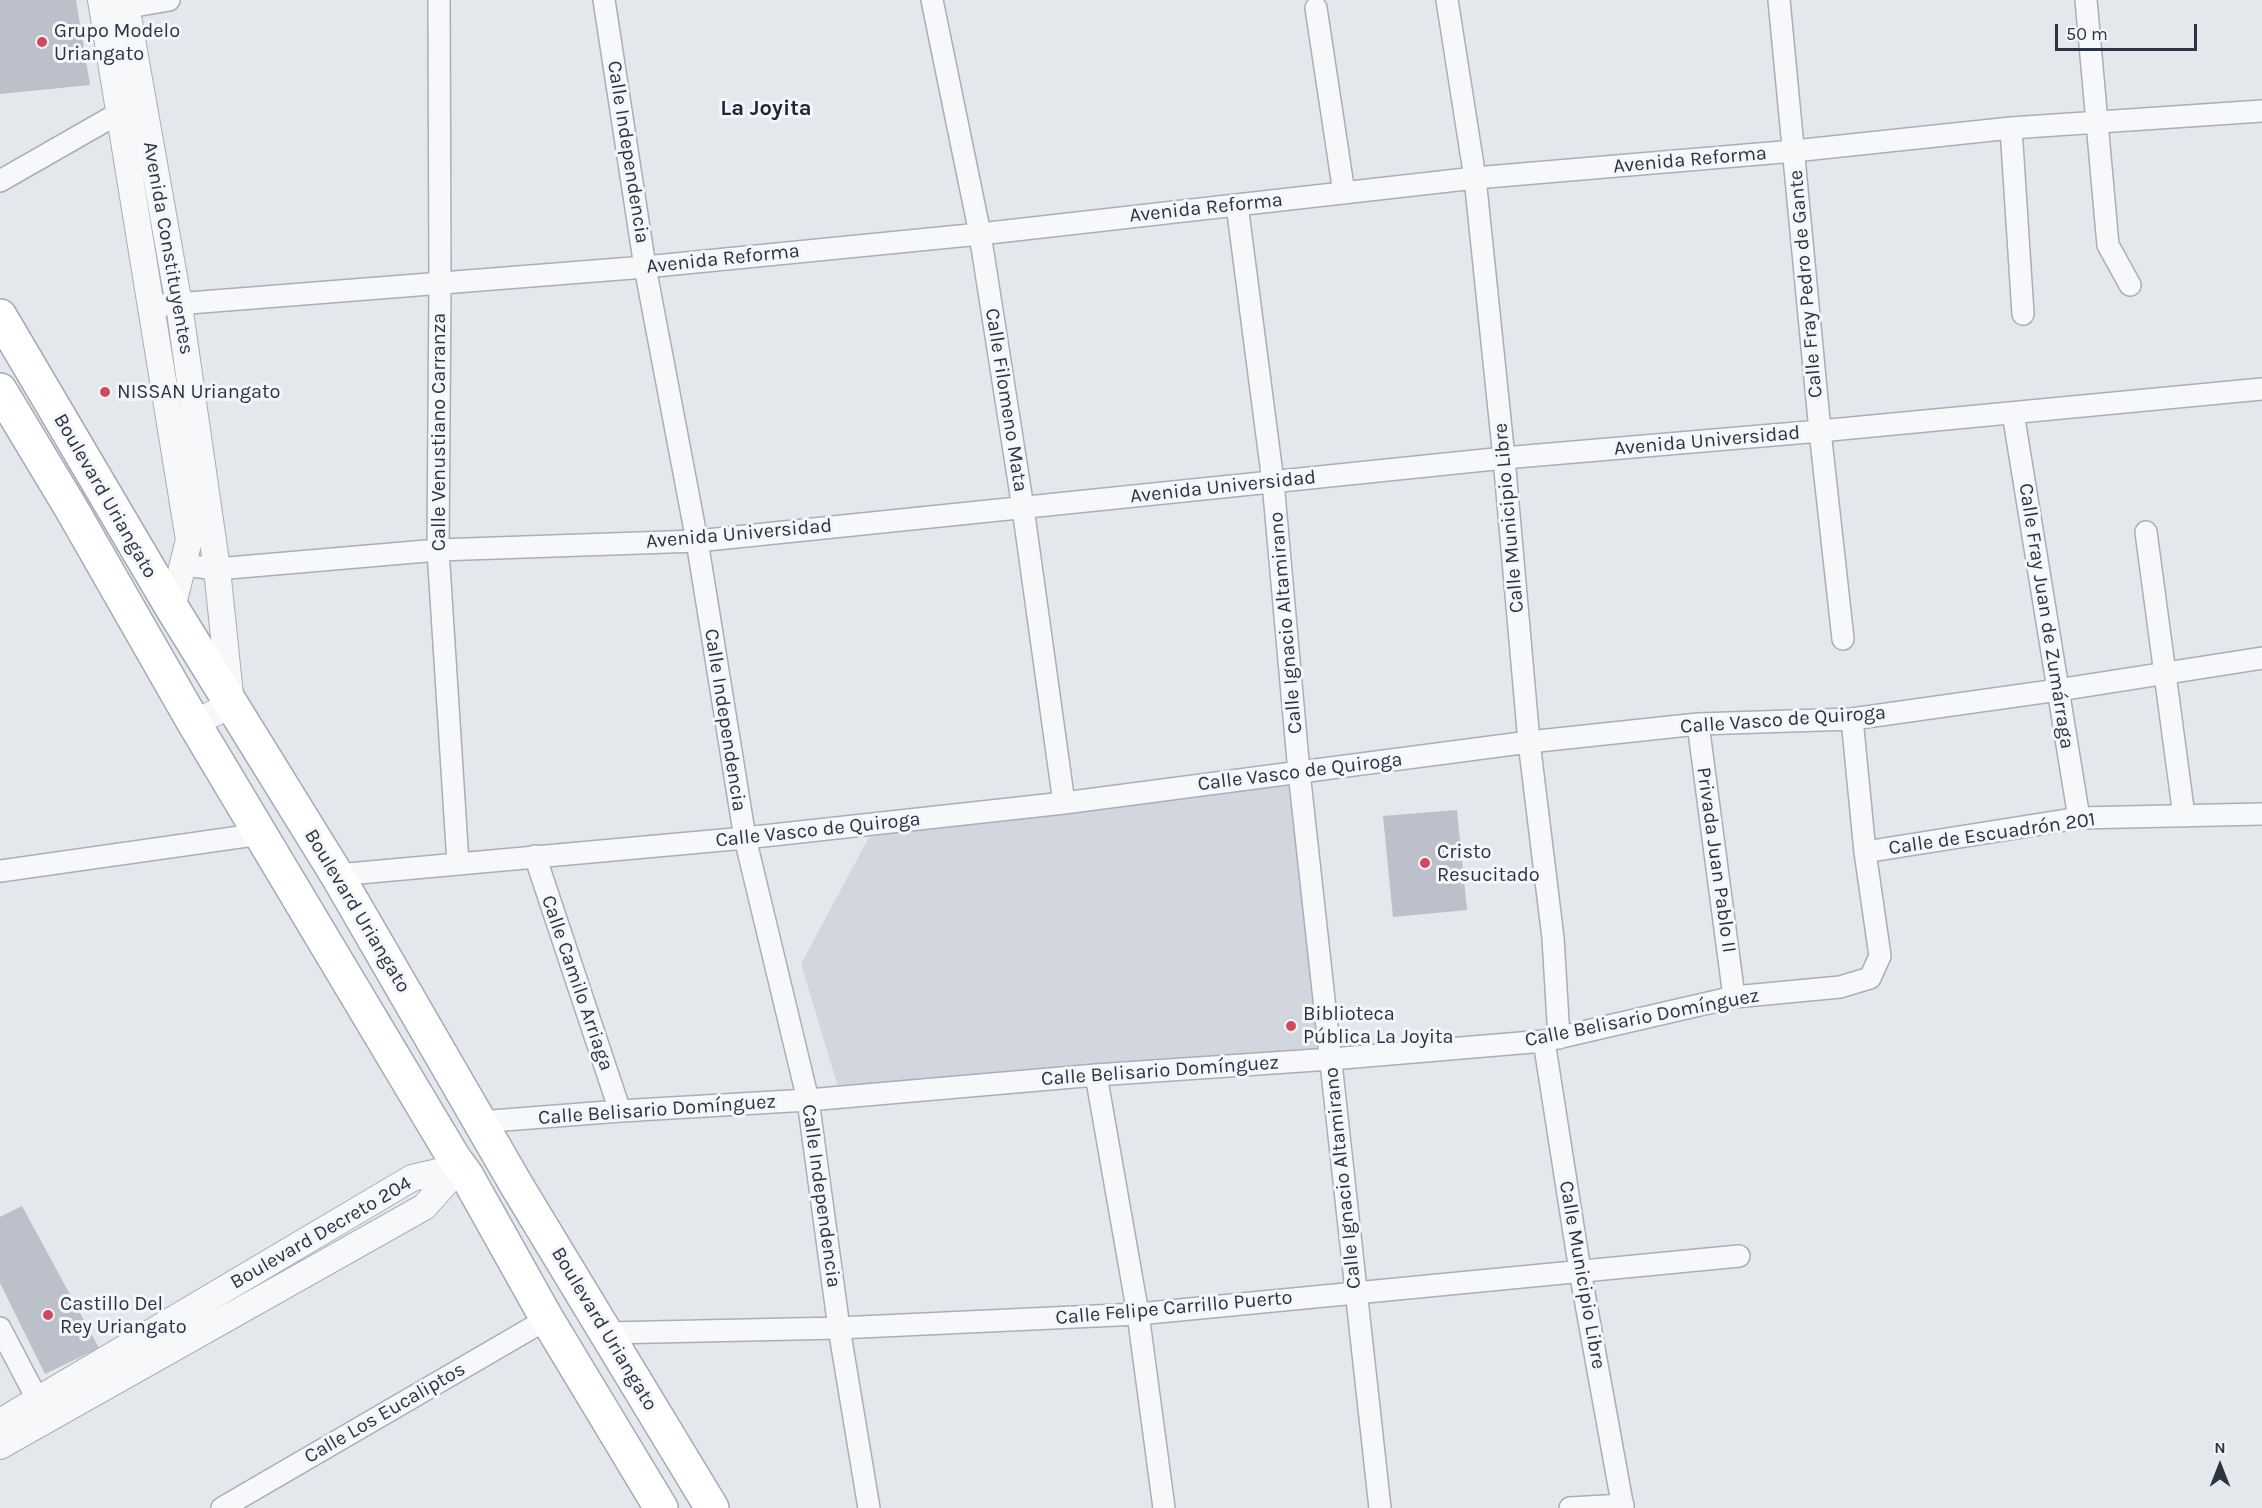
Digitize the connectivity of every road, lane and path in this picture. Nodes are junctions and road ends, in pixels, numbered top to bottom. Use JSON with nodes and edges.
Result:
{"nodes":[{"id":1,"x":169,"y":0,"type":"edge"},
{"id":2,"x":439,"y":0,"type":"edge"},
{"id":3,"x":604,"y":0,"type":"edge"},
{"id":4,"x":932,"y":0,"type":"edge"},
{"id":5,"x":1447,"y":0,"type":"edge"},
{"id":6,"x":1779,"y":0,"type":"edge"},
{"id":7,"x":2086,"y":0,"type":"edge"},
{"id":8,"x":114,"y":5,"type":"edge"},
{"id":9,"x":1316,"y":8,"type":"dead end"},
{"id":10,"x":145,"y":110,"type":"junction"},
{"id":11,"x":2262,"y":111,"type":"edge"},
{"id":12,"x":119,"y":113,"type":"junction"},
{"id":13,"x":2096,"y":121,"type":"junction"},
{"id":14,"x":2012,"y":128,"type":"junction"},
{"id":15,"x":1794,"y":152,"type":"junction"},
{"id":16,"x":1475,"y":178,"type":"junction"},
{"id":17,"x":0,"y":181,"type":"edge"},
{"id":18,"x":1344,"y":192,"type":"junction"},
{"id":19,"x":1237,"y":205,"type":"junction"},
{"id":20,"x":980,"y":234,"type":"junction"},
{"id":21,"x":645,"y":267,"type":"junction"},
{"id":22,"x":440,"y":284,"type":"junction"},
{"id":23,"x":2130,"y":285,"type":"dead end"},
{"id":24,"x":179,"y":305,"type":"junction"},
{"id":25,"x":151,"y":306,"type":"junction"},
{"id":26,"x":2023,"y":314,"type":"dead end"},
{"id":27,"x":0,"y":316,"type":"edge"},
{"id":28,"x":2262,"y":389,"type":"edge"},
{"id":29,"x":0,"y":390,"type":"edge"},
{"id":30,"x":2013,"y":413,"type":"junction"},
{"id":31,"x":1820,"y":431,"type":"junction"},
{"id":32,"x":1504,"y":458,"type":"junction"},
{"id":33,"x":1273,"y":482,"type":"junction"},
{"id":34,"x":1023,"y":508,"type":"junction"},
{"id":35,"x":2146,"y":532,"type":"dead end"},
{"id":36,"x":696,"y":541,"type":"junction"},
{"id":37,"x":438,"y":550,"type":"junction"},
{"id":38,"x":183,"y":565,"type":"junction"},
{"id":39,"x":217,"y":569,"type":"junction"},
{"id":40,"x":172,"y":608,"type":"junction"},
{"id":41,"x":1843,"y":639,"type":"dead end"},
{"id":42,"x":2262,"y":658,"type":"edge"},
{"id":43,"x":2166,"y":673,"type":"junction"},
{"id":44,"x":2058,"y":690,"type":"junction"},
{"id":45,"x":231,"y":705,"type":"junction"},
{"id":46,"x":1852,"y":719,"type":"junction"},
{"id":47,"x":194,"y":723,"type":"junction"},
{"id":48,"x":1698,"y":724,"type":"junction"},
{"id":49,"x":1529,"y":742,"type":"junction"},
{"id":50,"x":1299,"y":772,"type":"junction"},
{"id":51,"x":1064,"y":803,"type":"junction"},
{"id":52,"x":2262,"y":814,"type":"edge"},
{"id":53,"x":2184,"y":816,"type":"junction"},
{"id":54,"x":2079,"y":818,"type":"junction"},
{"id":55,"x":261,"y":834,"type":"junction"},
{"id":56,"x":744,"y":838,"type":"junction"},
{"id":57,"x":1865,"y":852,"type":"junction"},
{"id":58,"x":535,"y":856,"type":"junction"},
{"id":59,"x":458,"y":863,"type":"junction"},
{"id":60,"x":0,"y":871,"type":"edge"},
{"id":61,"x":337,"y":875,"type":"junction"},
{"id":62,"x":1734,"y":997,"type":"junction"},
{"id":63,"x":1551,"y":1039,"type":"junction"},
{"id":64,"x":1331,"y":1059,"type":"junction"},
{"id":65,"x":1096,"y":1075,"type":"junction"},
{"id":66,"x":808,"y":1100,"type":"junction"},
{"id":67,"x":620,"y":1111,"type":"junction"},
{"id":68,"x":479,"y":1122,"type":"junction"},
{"id":69,"x":460,"y":1167,"type":"junction"},
{"id":70,"x":517,"y":1186,"type":"junction"},
{"id":71,"x":1739,"y":1256,"type":"dead end"},
{"id":72,"x":1580,"y":1271,"type":"junction"},
{"id":73,"x":1355,"y":1293,"type":"junction"},
{"id":74,"x":1138,"y":1314,"type":"junction"},
{"id":75,"x":547,"y":1319,"type":"junction"},
{"id":76,"x":0,"y":1328,"type":"edge"},
{"id":77,"x":839,"y":1328,"type":"junction"},
{"id":78,"x":608,"y":1333,"type":"junction"},
{"id":79,"x":43,"y":1409,"type":"junction"},
{"id":80,"x":0,"y":1422,"type":"edge"},
{"id":81,"x":0,"y":1446,"type":"edge"},
{"id":82,"x":1623,"y":1507,"type":"edge"},
{"id":83,"x":222,"y":1508,"type":"edge"},
{"id":84,"x":661,"y":1508,"type":"edge"},
{"id":85,"x":712,"y":1508,"type":"edge"},
{"id":86,"x":869,"y":1508,"type":"edge"},
{"id":87,"x":1164,"y":1508,"type":"edge"},
{"id":88,"x":1380,"y":1508,"type":"edge"},
{"id":89,"x":1570,"y":1508,"type":"edge"}],
"edges":[{"from":1,"to":8,"type":"street"},
{"from":2,"to":22,"type":"street","name":"Calle Venustiano Carranza"},
{"from":3,"to":21,"type":"street","name":"Calle Independencia"},
{"from":4,"to":20,"type":"street","name":"Calle Filomeno Mata"},
{"from":5,"to":16,"type":"street","name":"Calle Municipio Libre"},
{"from":6,"to":15,"type":"street","name":"Calle Fray Pedro de Gante"},
{"from":7,"to":13,"type":"street"},
{"from":8,"to":10,"type":"street","name":"Avenida Constituyentes"},
{"from":8,"to":12,"type":"street","name":"Avenida Constituyentes"},
{"from":9,"to":18,"type":"street"},
{"from":10,"to":12,"type":"street"},
{"from":10,"to":24,"type":"street","name":"Avenida Constituyentes"},
{"from":11,"to":13,"type":"street","name":"Avenida Reforma"},
{"from":12,"to":17,"type":"street"},
{"from":12,"to":25,"type":"street","name":"Avenida Constituyentes"},
{"from":13,"to":14,"type":"street","name":"Avenida Reforma"},
{"from":13,"to":23,"type":"street"},
{"from":14,"to":15,"type":"street","name":"Avenida Reforma"},
{"from":14,"to":26,"type":"street"},
{"from":15,"to":16,"type":"street","name":"Avenida Reforma"},
{"from":15,"to":31,"type":"street","name":"Calle Fray Pedro de Gante"},
{"from":16,"to":18,"type":"street","name":"Avenida Reforma"},
{"from":16,"to":32,"type":"street","name":"Calle Municipio Libre"},
{"from":18,"to":19,"type":"street","name":"Avenida Reforma"},
{"from":19,"to":20,"type":"street","name":"Avenida Reforma"},
{"from":19,"to":33,"type":"street","name":"Calle Ignacio Altamirano"},
{"from":20,"to":21,"type":"street","name":"Avenida Reforma"},
{"from":20,"to":34,"type":"street","name":"Calle Filomeno Mata"},
{"from":21,"to":22,"type":"street","name":"Avenida Reforma"},
{"from":21,"to":36,"type":"street","name":"Calle Independencia"},
{"from":22,"to":24,"type":"street","name":"Avenida Reforma"},
{"from":22,"to":37,"type":"street","name":"Calle Venustiano Carranza"},
{"from":24,"to":25,"type":"street","name":"Avenida Reforma"},
{"from":24,"to":39,"type":"street","name":"Avenida Constituyentes"},
{"from":25,"to":38,"type":"street","name":"Avenida Constituyentes"},
{"from":27,"to":40,"type":"main road","name":"Boulevard Uriangato"},
{"from":28,"to":30,"type":"street","name":"Avenida Universidad"},
{"from":29,"to":47,"type":"main road","name":"Boulevard Uriangato"},
{"from":30,"to":31,"type":"street","name":"Avenida Universidad"},
{"from":30,"to":44,"type":"street","name":"Calle Fray Juan de Zumárraga"},
{"from":31,"to":32,"type":"street","name":"Avenida Universidad"},
{"from":31,"to":41,"type":"street","name":"Calle Fray Pedro de Gante"},
{"from":32,"to":33,"type":"street","name":"Avenida Universidad"},
{"from":32,"to":49,"type":"street","name":"Calle Municipio Libre"},
{"from":33,"to":34,"type":"street","name":"Avenida Universidad"},
{"from":33,"to":50,"type":"street","name":"Calle Ignacio Altamirano"},
{"from":34,"to":36,"type":"street","name":"Avenida Universidad"},
{"from":34,"to":51,"type":"street","name":"Calle Filomeno Mata"},
{"from":35,"to":43,"type":"street"},
{"from":36,"to":37,"type":"street","name":"Avenida Universidad"},
{"from":36,"to":56,"type":"street","name":"Calle Independencia"},
{"from":37,"to":39,"type":"street","name":"Avenida Universidad"},
{"from":37,"to":59,"type":"street","name":"Calle Venustiano Carranza"},
{"from":38,"to":39,"type":"street","name":"Avenida Universidad"},
{"from":38,"to":40,"type":"street","name":"Avenida Constituyentes"},
{"from":39,"to":45,"type":"street","name":"Avenida Constituyentes"},
{"from":40,"to":45,"type":"main road","name":"Boulevard Uriangato"},
{"from":42,"to":43,"type":"street","name":"Calle Vasco de Quiroga"},
{"from":43,"to":44,"type":"street","name":"Calle Vasco de Quiroga"},
{"from":43,"to":53,"type":"street"},
{"from":44,"to":46,"type":"street","name":"Calle Vasco de Quiroga"},
{"from":44,"to":54,"type":"street","name":"Calle Fray Juan de Zumárraga"},
{"from":45,"to":47,"type":"street"},
{"from":45,"to":61,"type":"main road","name":"Boulevard Uriangato"},
{"from":46,"to":48,"type":"street","name":"Calle Vasco de Quiroga"},
{"from":46,"to":57,"type":"street"},
{"from":47,"to":55,"type":"main road","name":"Boulevard Uriangato"},
{"from":48,"to":49,"type":"street","name":"Calle Vasco de Quiroga"},
{"from":48,"to":62,"type":"street","name":"Privada Juan Pablo II"},
{"from":49,"to":50,"type":"street","name":"Calle Vasco de Quiroga"},
{"from":49,"to":63,"type":"street","name":"Calle Municipio Libre"},
{"from":50,"to":51,"type":"street","name":"Calle Vasco de Quiroga"},
{"from":50,"to":64,"type":"street","name":"Calle Ignacio Altamirano"},
{"from":51,"to":56,"type":"street","name":"Calle Vasco de Quiroga"},
{"from":52,"to":53,"type":"street","name":"Calle de Escuadrón 201"},
{"from":53,"to":54,"type":"street","name":"Calle de Escuadrón 201"},
{"from":54,"to":57,"type":"street","name":"Calle de Escuadrón 201"},
{"from":55,"to":60,"type":"street"},
{"from":55,"to":69,"type":"main road","name":"Boulevard Uriangato"},
{"from":56,"to":58,"type":"street","name":"Calle Vasco de Quiroga"},
{"from":56,"to":66,"type":"street","name":"Calle Independencia"},
{"from":57,"to":62,"type":"street","name":"Calle Belisario Domínguez"},
{"from":58,"to":59,"type":"street","name":"Calle Vasco de Quiroga"},
{"from":58,"to":67,"type":"street","name":"Calle Camilo Arriaga"},
{"from":59,"to":61,"type":"street","name":"Calle Vasco de Quiroga"},
{"from":61,"to":68,"type":"main road","name":"Boulevard Uriangato"},
{"from":62,"to":63,"type":"street","name":"Calle Belisario Domínguez"},
{"from":63,"to":64,"type":"street","name":"Calle Belisario Domínguez"},
{"from":63,"to":72,"type":"street","name":"Calle Municipio Libre"},
{"from":64,"to":65,"type":"street","name":"Calle Belisario Domínguez"},
{"from":64,"to":73,"type":"street","name":"Calle Ignacio Altamirano"},
{"from":65,"to":66,"type":"street","name":"Calle Belisario Domínguez"},
{"from":65,"to":74,"type":"street"},
{"from":66,"to":67,"type":"street","name":"Calle Belisario Domínguez"},
{"from":66,"to":77,"type":"street","name":"Calle Independencia"},
{"from":67,"to":68,"type":"street","name":"Calle Belisario Domínguez"},
{"from":68,"to":69,"type":"main road"},
{"from":68,"to":70,"type":"main road","name":"Boulevard Uriangato"},
{"from":69,"to":70,"type":"main road"},
{"from":69,"to":75,"type":"main road","name":"Boulevard Uriangato"},
{"from":69,"to":79,"type":"street","name":"Boulevard Decreto 204"},
{"from":70,"to":78,"type":"main road","name":"Boulevard Uriangato"},
{"from":71,"to":72,"type":"street","name":"Calle Felipe Carrillo Puerto"},
{"from":72,"to":73,"type":"street","name":"Calle Felipe Carrillo Puerto"},
{"from":72,"to":82,"type":"street","name":"Calle Municipio Libre"},
{"from":73,"to":74,"type":"street","name":"Calle Felipe Carrillo Puerto"},
{"from":73,"to":88,"type":"street","name":"Calle Ignacio Altamirano"},
{"from":74,"to":77,"type":"street","name":"Calle Felipe Carrillo Puerto"},
{"from":74,"to":87,"type":"street"},
{"from":75,"to":83,"type":"street","name":"Calle Los Eucaliptos"},
{"from":75,"to":84,"type":"main road","name":"Boulevard Uriangato"},
{"from":76,"to":79,"type":"street"},
{"from":77,"to":78,"type":"street","name":"Calle Felipe Carrillo Puerto"},
{"from":77,"to":86,"type":"street","name":"Calle Independencia"},
{"from":78,"to":85,"type":"main road","name":"Boulevard Uriangato"},
{"from":79,"to":80,"type":"street","name":"Boulevard Decreto 204"},
{"from":79,"to":81,"type":"street","name":"Boulevard Decreto 204"},
{"from":82,"to":89,"type":"street"}]}
